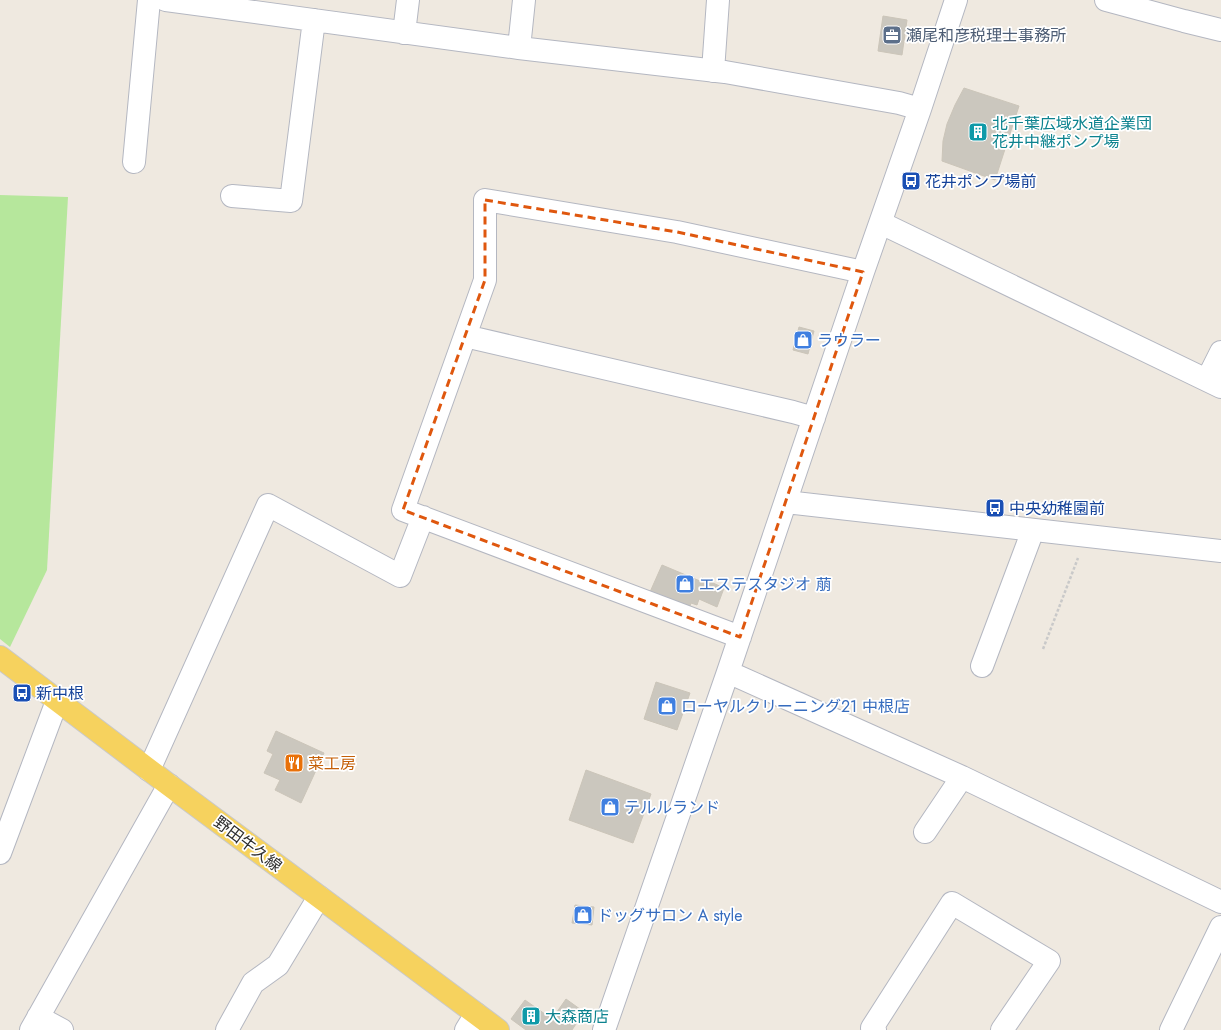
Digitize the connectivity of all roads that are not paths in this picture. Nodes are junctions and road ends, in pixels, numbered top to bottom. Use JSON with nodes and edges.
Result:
{"nodes":[{"id":1,"x":149,"y":0,"type":"edge"},
{"id":2,"x":166,"y":0,"type":"edge"},
{"id":3,"x":408,"y":0,"type":"edge"},
{"id":4,"x":524,"y":0,"type":"edge"},
{"id":5,"x":718,"y":0,"type":"edge"},
{"id":6,"x":956,"y":0,"type":"edge"},
{"id":7,"x":1106,"y":0,"type":"edge"},
{"id":8,"x":314,"y":20,"type":"junction"},
{"id":9,"x":1221,"y":30,"type":"edge"},
{"id":10,"x":404,"y":33,"type":"junction"},
{"id":11,"x":519,"y":48,"type":"junction"},
{"id":12,"x":713,"y":71,"type":"junction"},
{"id":13,"x":920,"y":109,"type":"junction"},
{"id":14,"x":134,"y":162,"type":"dead end"},
{"id":15,"x":232,"y":196,"type":"dead end"},
{"id":16,"x":881,"y":222,"type":"junction"},
{"id":17,"x":863,"y":272,"type":"junction"},
{"id":18,"x":465,"y":336,"type":"junction"},
{"id":19,"x":1221,"y":352,"type":"edge"},
{"id":20,"x":1214,"y":384,"type":"edge"},
{"id":21,"x":814,"y":418,"type":"junction"},
{"id":22,"x":786,"y":502,"type":"junction"},
{"id":23,"x":423,"y":518,"type":"junction"},
{"id":24,"x":1033,"y":530,"type":"junction"},
{"id":25,"x":1221,"y":551,"type":"edge"},
{"id":26,"x":740,"y":637,"type":"junction"},
{"id":27,"x":0,"y":657,"type":"edge"},
{"id":28,"x":982,"y":666,"type":"dead end"},
{"id":29,"x":728,"y":672,"type":"junction"},
{"id":30,"x":57,"y":701,"type":"junction"},
{"id":31,"x":149,"y":770,"type":"junction"},
{"id":32,"x":962,"y":777,"type":"junction"},
{"id":33,"x":169,"y":785,"type":"junction"},
{"id":34,"x":925,"y":832,"type":"dead end"},
{"id":35,"x":2,"y":844,"type":"edge"},
{"id":36,"x":319,"y":897,"type":"junction"},
{"id":37,"x":1221,"y":902,"type":"edge"},
{"id":38,"x":1221,"y":927,"type":"edge"},
{"id":39,"x":471,"y":1022,"type":"edge"},
{"id":40,"x":34,"y":1024,"type":"edge"},
{"id":41,"x":62,"y":1030,"type":"edge"},
{"id":42,"x":227,"y":1030,"type":"edge"},
{"id":43,"x":498,"y":1030,"type":"edge"},
{"id":44,"x":604,"y":1030,"type":"edge"},
{"id":45,"x":875,"y":1030,"type":"edge"},
{"id":46,"x":1002,"y":1030,"type":"edge"},
{"id":47,"x":1171,"y":1030,"type":"edge"}],
"edges":[{"from":1,"to":14,"type":"street"},
{"from":2,"to":8,"type":"street"},
{"from":3,"to":10,"type":"street"},
{"from":4,"to":11,"type":"street"},
{"from":5,"to":12,"type":"street"},
{"from":6,"to":13,"type":"street"},
{"from":7,"to":9,"type":"street"},
{"from":8,"to":10,"type":"street"},
{"from":8,"to":15,"type":"street"},
{"from":10,"to":11,"type":"street"},
{"from":11,"to":12,"type":"street"},
{"from":12,"to":13,"type":"street"},
{"from":13,"to":16,"type":"street"},
{"from":16,"to":17,"type":"street"},
{"from":16,"to":20,"type":"street"},
{"from":17,"to":18,"type":"street"},
{"from":17,"to":21,"type":"street"},
{"from":18,"to":21,"type":"street"},
{"from":18,"to":23,"type":"street"},
{"from":19,"to":20,"type":"street"},
{"from":21,"to":22,"type":"street"},
{"from":22,"to":24,"type":"street"},
{"from":22,"to":26,"type":"street"},
{"from":23,"to":26,"type":"street"},
{"from":23,"to":31,"type":"street"},
{"from":24,"to":25,"type":"street"},
{"from":24,"to":28,"type":"street"},
{"from":26,"to":29,"type":"street"},
{"from":27,"to":30,"type":"main road","name":"野田牛久線"},
{"from":29,"to":32,"type":"street"},
{"from":29,"to":44,"type":"street"},
{"from":30,"to":31,"type":"main road","name":"野田牛久線"},
{"from":30,"to":35,"type":"street"},
{"from":31,"to":33,"type":"main road","name":"野田牛久線"},
{"from":32,"to":34,"type":"street"},
{"from":32,"to":37,"type":"street"},
{"from":33,"to":36,"type":"main road","name":"野田牛久線"},
{"from":33,"to":40,"type":"street"},
{"from":36,"to":39,"type":"main road","name":"野田牛久線"},
{"from":36,"to":42,"type":"street"},
{"from":38,"to":47,"type":"street"},
{"from":39,"to":43,"type":"main road","name":"野田牛久線"},
{"from":40,"to":41,"type":"street"},
{"from":45,"to":46,"type":"street"}]}
